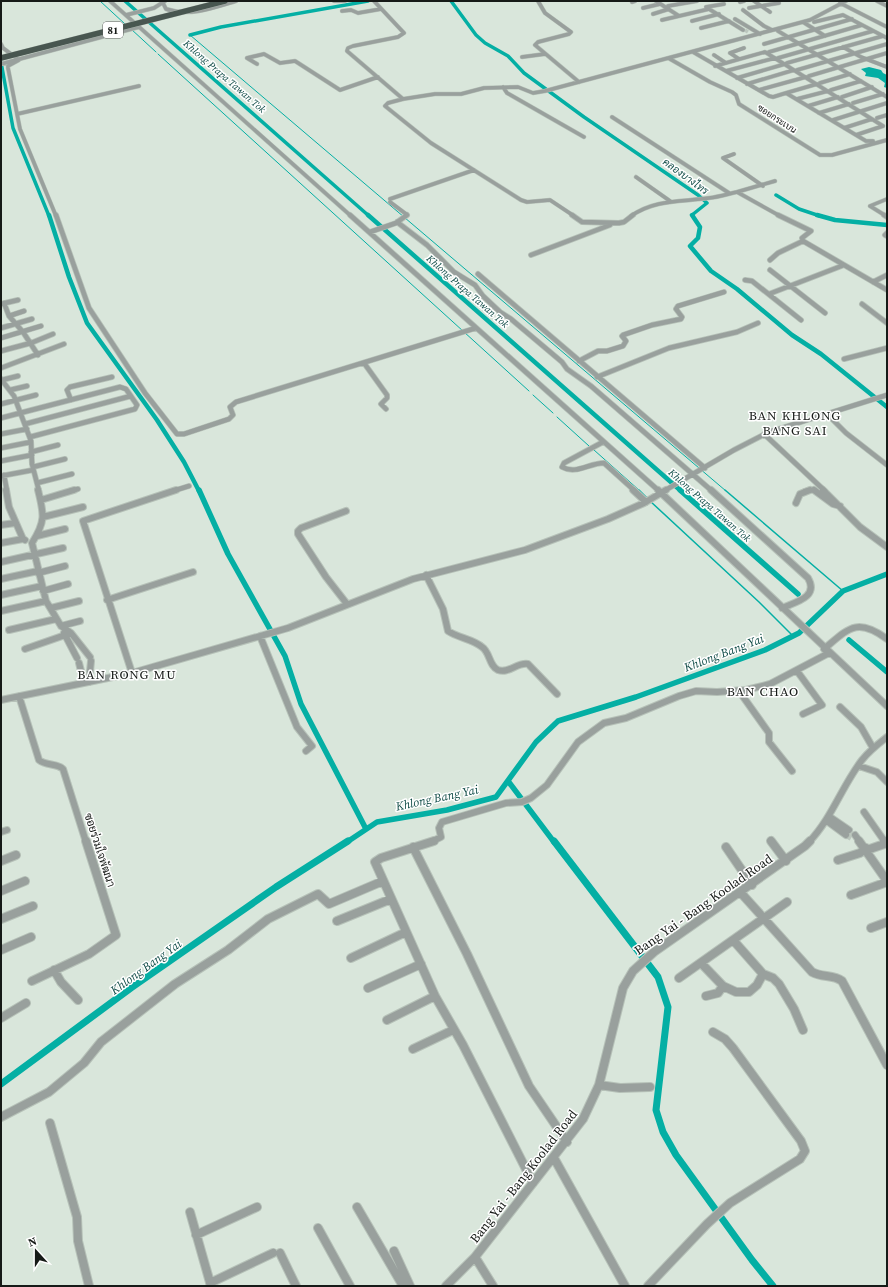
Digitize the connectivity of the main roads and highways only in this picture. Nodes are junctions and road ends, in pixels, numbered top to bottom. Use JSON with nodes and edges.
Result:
{"nodes":[{"id":1,"x":205,"y":1,"type":"edge"},
{"id":2,"x":225,"y":1,"type":"edge"},
{"id":3,"x":1,"y":52,"type":"edge"},
{"id":4,"x":1,"y":58,"type":"edge"}],
"edges":[{"from":1,"to":3,"type":"highway","number":"81"},
{"from":2,"to":4,"type":"highway","number":"81","bridge":true}]}
